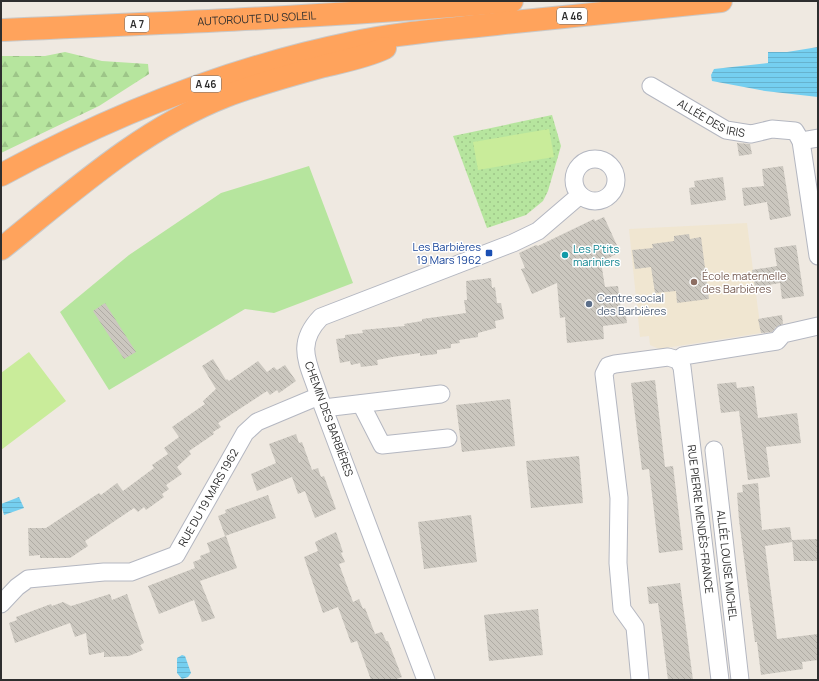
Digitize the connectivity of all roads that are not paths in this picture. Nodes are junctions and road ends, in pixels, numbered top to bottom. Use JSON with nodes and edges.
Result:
{"nodes":[{"id":1,"x":512,"y":1,"type":"edge"},
{"id":2,"x":721,"y":1,"type":"edge"},
{"id":3,"x":1,"y":30,"type":"edge"},
{"id":4,"x":423,"y":32,"type":"junction"},
{"id":5,"x":651,"y":86,"type":"dead end"},
{"id":6,"x":818,"y":138,"type":"edge"},
{"id":7,"x":801,"y":141,"type":"junction"},
{"id":8,"x":1,"y":175,"type":"edge"},
{"id":9,"x":580,"y":196,"type":"dead end"},
{"id":10,"x":1,"y":249,"type":"edge"},
{"id":11,"x":818,"y":256,"type":"edge"},
{"id":12,"x":818,"y":326,"type":"edge"},
{"id":13,"x":678,"y":360,"type":"junction"},
{"id":14,"x":441,"y":394,"type":"dead end"},
{"id":15,"x":322,"y":402,"type":"junction"},
{"id":16,"x":361,"y":404,"type":"junction"},
{"id":17,"x":448,"y":438,"type":"dead end"},
{"id":18,"x":714,"y":450,"type":"dead end"},
{"id":19,"x":1,"y":604,"type":"edge"},
{"id":20,"x":426,"y":680,"type":"edge"},
{"id":21,"x":640,"y":680,"type":"edge"},
{"id":22,"x":720,"y":680,"type":"edge"},
{"id":23,"x":740,"y":680,"type":"edge"}],
"edges":[{"from":1,"to":3,"type":"highway","name":"AUTOROUTE DU SOLEIL","number":"A 7"},
{"from":2,"to":4,"type":"highway","number":"A 46"},
{"from":4,"to":8,"type":"highway","number":"A 46"},
{"from":4,"to":10,"type":"highway"},
{"from":5,"to":7,"type":"street","name":"ALLÉE DES IRIS"},
{"from":6,"to":7,"type":"street"},
{"from":7,"to":11,"type":"street"},
{"from":9,"to":15,"type":"street","name":"CHEMIN DES BARBIÈRES"},
{"from":12,"to":13,"type":"street"},
{"from":13,"to":21,"type":"street"},
{"from":13,"to":22,"type":"street","name":"RUE PIERRE MENDÈS-FRANCE"},
{"from":14,"to":16,"type":"street","name":"RUE DU 19 MARS 1962"},
{"from":15,"to":16,"type":"street","name":"RUE DU 19 MARS 1962"},
{"from":15,"to":19,"type":"street","name":"RUE DU 19 MARS 1962"},
{"from":15,"to":20,"type":"street","name":"CHEMIN DES BARBIÈRES"},
{"from":16,"to":17,"type":"street"},
{"from":18,"to":23,"type":"street","name":"ALLÉE LOUISE MICHEL"}]}
